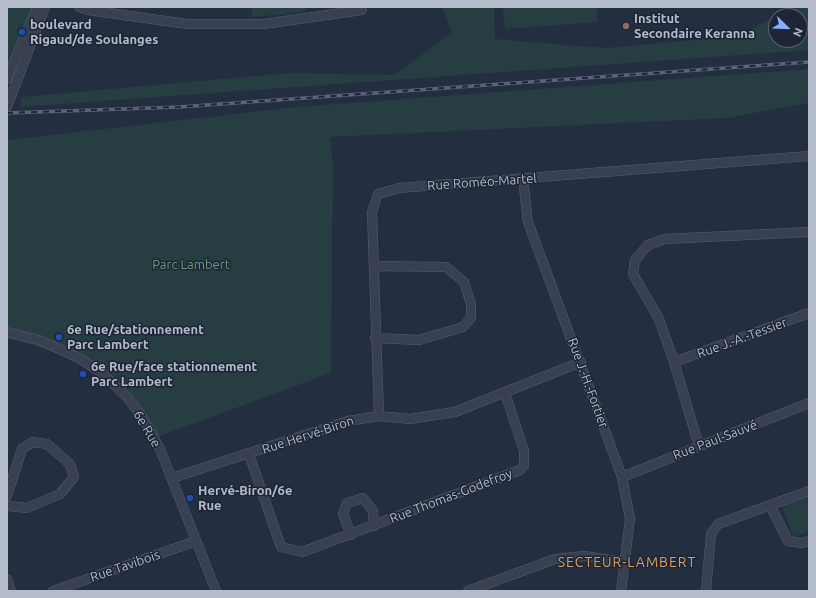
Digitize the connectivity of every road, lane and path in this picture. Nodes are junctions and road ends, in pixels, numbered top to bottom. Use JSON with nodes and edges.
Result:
{"nodes":[{"id":1,"x":37,"y":7,"type":"edge"},
{"id":2,"x":45,"y":7,"type":"edge"},
{"id":3,"x":79,"y":7,"type":"edge"},
{"id":4,"x":362,"y":10,"type":"dead end"},
{"id":5,"x":7,"y":79,"type":"edge"},
{"id":6,"x":7,"y":107,"type":"edge"},
{"id":7,"x":809,"y":156,"type":"edge"},
{"id":8,"x":523,"y":179,"type":"junction"},
{"id":9,"x":809,"y":232,"type":"edge"},
{"id":10,"x":374,"y":266,"type":"junction"},
{"id":11,"x":809,"y":313,"type":"edge"},
{"id":12,"x":7,"y":332,"type":"edge"},
{"id":13,"x":375,"y":338,"type":"junction"},
{"id":14,"x":581,"y":362,"type":"junction"},
{"id":15,"x":674,"y":362,"type":"junction"},
{"id":16,"x":505,"y":393,"type":"junction"},
{"id":17,"x":809,"y":403,"type":"edge"},
{"id":18,"x":379,"y":416,"type":"junction"},
{"id":19,"x":698,"y":446,"type":"junction"},
{"id":20,"x":248,"y":454,"type":"junction"},
{"id":21,"x":622,"y":477,"type":"junction"},
{"id":22,"x":172,"y":478,"type":"junction"},
{"id":23,"x":809,"y":491,"type":"edge"},
{"id":24,"x":7,"y":496,"type":"edge"},
{"id":25,"x":770,"y":505,"type":"junction"},
{"id":26,"x":7,"y":506,"type":"edge"},
{"id":27,"x":374,"y":526,"type":"junction"},
{"id":28,"x":351,"y":534,"type":"junction"},
{"id":29,"x":809,"y":540,"type":"edge"},
{"id":30,"x":196,"y":541,"type":"junction"},
{"id":31,"x":625,"y":562,"type":"junction"},
{"id":32,"x":7,"y":579,"type":"edge"},
{"id":33,"x":11,"y":591,"type":"edge"},
{"id":34,"x":53,"y":591,"type":"edge"},
{"id":35,"x":216,"y":591,"type":"edge"},
{"id":36,"x":468,"y":591,"type":"edge"},
{"id":37,"x":621,"y":591,"type":"edge"},
{"id":38,"x":706,"y":591,"type":"edge"}],
"edges":[{"from":1,"to":5,"type":"street"},
{"from":2,"to":6,"type":"street"},
{"from":3,"to":4,"type":"street"},
{"from":7,"to":8,"type":"street","name":"Rue Roméo-Martel"},
{"from":8,"to":10,"type":"street","name":"Rue Roméo-Martel"},
{"from":8,"to":14,"type":"street","name":"Rue J.-H.-Fortier"},
{"from":9,"to":15,"type":"street"},
{"from":10,"to":13,"type":"street","name":"Rue Roméo-Martel"},
{"from":10,"to":13,"type":"street"},
{"from":11,"to":15,"type":"street","name":"Rue J.-A.-Tessier"},
{"from":12,"to":22,"type":"street","name":"6e Rue"},
{"from":13,"to":18,"type":"street","name":"Rue Roméo-Martel"},
{"from":14,"to":16,"type":"street","name":"Rue Hervé-Biron"},
{"from":14,"to":21,"type":"street","name":"Rue J.-H.-Fortier"},
{"from":15,"to":19,"type":"street"},
{"from":16,"to":18,"type":"street","name":"Rue Hervé-Biron"},
{"from":16,"to":27,"type":"street","name":"Rue Thomas-Godefroy"},
{"from":17,"to":19,"type":"street","name":"Rue Paul-Sauvé"},
{"from":18,"to":20,"type":"street","name":"Rue Hervé-Biron"},
{"from":19,"to":21,"type":"street","name":"Rue Paul-Sauvé"},
{"from":20,"to":22,"type":"street","name":"Rue Hervé-Biron"},
{"from":20,"to":28,"type":"street","name":"Rue Thomas-Godefroy"},
{"from":21,"to":31,"type":"street","name":"Rue J.-H.-Fortier"},
{"from":22,"to":30,"type":"street","name":"6e Rue"},
{"from":23,"to":25,"type":"street"},
{"from":24,"to":26,"type":"street"},
{"from":25,"to":29,"type":"street"},
{"from":25,"to":38,"type":"street"},
{"from":27,"to":28,"type":"street","name":"Rue Thomas-Godefroy"},
{"from":27,"to":28,"type":"street","name":"Rue Thomas-Godefroy"},
{"from":30,"to":34,"type":"street","name":"Rue Tavibois"},
{"from":30,"to":35,"type":"street","name":"6e Rue"},
{"from":31,"to":36,"type":"street"},
{"from":31,"to":37,"type":"street","name":"Rue J.-H.-Fortier"},
{"from":32,"to":33,"type":"street"}]}
